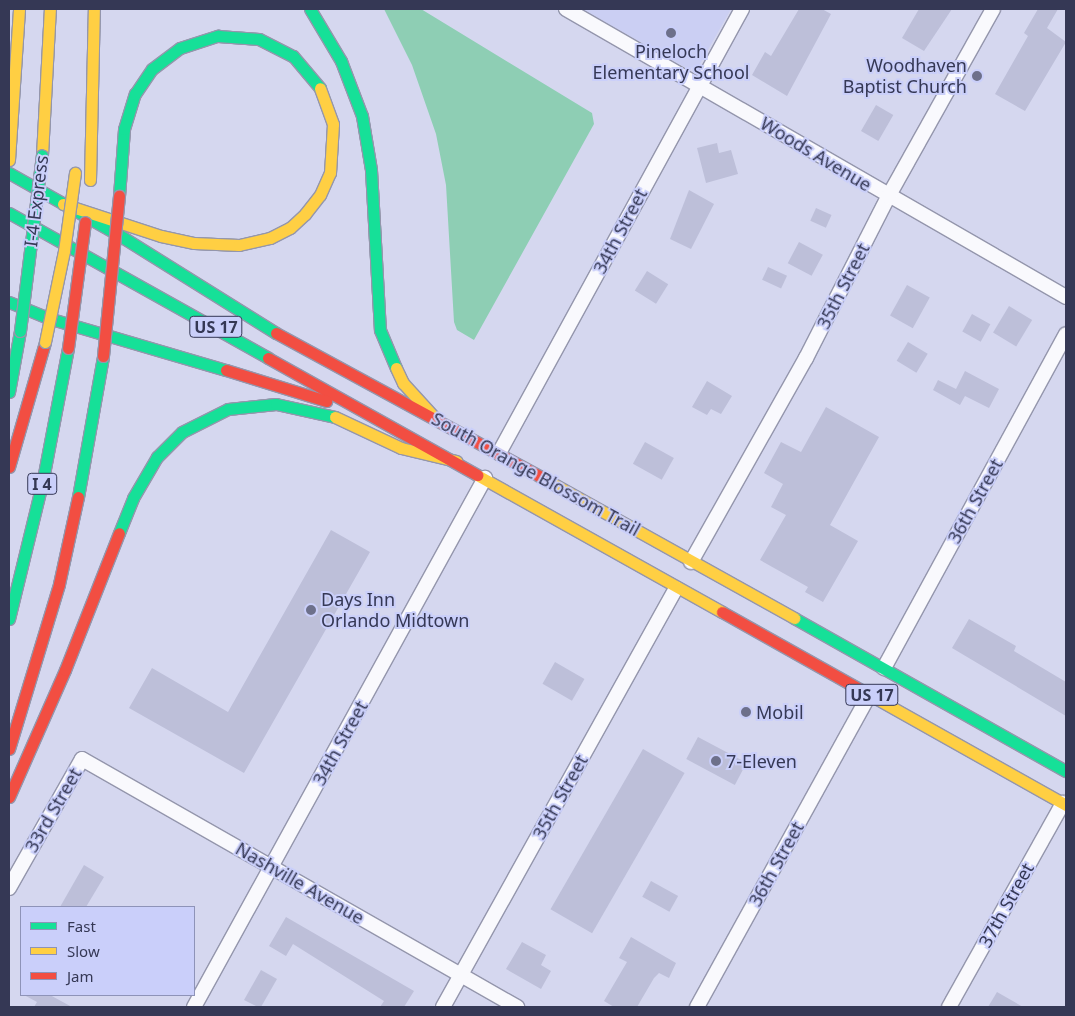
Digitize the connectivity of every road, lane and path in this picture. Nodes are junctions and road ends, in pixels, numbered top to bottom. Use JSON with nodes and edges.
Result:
{"nodes":[{"id":1,"x":19,"y":9,"type":"edge"},
{"id":2,"x":50,"y":9,"type":"edge"},
{"id":3,"x":310,"y":9,"type":"edge"},
{"id":4,"x":566,"y":9,"type":"edge"},
{"id":5,"x":742,"y":9,"type":"edge"},
{"id":6,"x":993,"y":9,"type":"edge"},
{"id":7,"x":94,"y":10,"type":"edge"},
{"id":8,"x":699,"y":85,"type":"junction"},
{"id":9,"x":78,"y":144,"type":"dead end"},
{"id":10,"x":9,"y":160,"type":"edge"},
{"id":11,"x":75,"y":168,"type":"dead end"},
{"id":12,"x":9,"y":172,"type":"edge"},
{"id":13,"x":888,"y":197,"type":"junction"},
{"id":14,"x":63,"y":204,"type":"junction"},
{"id":15,"x":9,"y":213,"type":"edge"},
{"id":16,"x":1066,"y":297,"type":"edge"},
{"id":17,"x":9,"y":302,"type":"edge"},
{"id":18,"x":1066,"y":334,"type":"edge"},
{"id":19,"x":9,"y":392,"type":"edge"},
{"id":20,"x":434,"y":417,"type":"junction"},
{"id":21,"x":422,"y":443,"type":"junction"},
{"id":22,"x":499,"y":453,"type":"junction"},
{"id":23,"x":456,"y":461,"type":"junction"},
{"id":24,"x":9,"y":467,"type":"edge"},
{"id":25,"x":485,"y":478,"type":"junction"},
{"id":26,"x":650,"y":558,"type":"dead end"},
{"id":27,"x":662,"y":560,"type":"dead end"},
{"id":28,"x":691,"y":562,"type":"junction"},
{"id":29,"x":676,"y":588,"type":"junction"},
{"id":30,"x":715,"y":594,"type":"dead end"},
{"id":31,"x":9,"y":619,"type":"edge"},
{"id":32,"x":810,"y":642,"type":"dead end"},
{"id":33,"x":849,"y":649,"type":"junction"},
{"id":34,"x":884,"y":668,"type":"junction"},
{"id":35,"x":870,"y":694,"type":"junction"},
{"id":36,"x":9,"y":749,"type":"edge"},
{"id":37,"x":82,"y":759,"type":"joint"},
{"id":38,"x":1066,"y":771,"type":"edge"},
{"id":39,"x":9,"y":797,"type":"edge"},
{"id":40,"x":1064,"y":804,"type":"edge"},
{"id":41,"x":272,"y":867,"type":"junction"},
{"id":42,"x":9,"y":888,"type":"edge"},
{"id":43,"x":460,"y":976,"type":"junction"},
{"id":44,"x":194,"y":1007,"type":"edge"},
{"id":45,"x":443,"y":1007,"type":"edge"},
{"id":46,"x":517,"y":1007,"type":"edge"},
{"id":47,"x":697,"y":1007,"type":"edge"},
{"id":48,"x":949,"y":1007,"type":"edge"}],
"edges":[{"from":1,"to":10,"type":"main road","name":"I-4 Express"},
{"from":2,"to":19,"type":"main road","name":"I-4 Express","bridge":true},
{"from":3,"to":20,"type":"main road"},
{"from":4,"to":8,"type":"street","name":"Woods Avenue"},
{"from":5,"to":8,"type":"street","name":"34th Street"},
{"from":6,"to":13,"type":"street","name":"35th Street"},
{"from":7,"to":9,"type":"main road"},
{"from":7,"to":31,"type":"main road","number":"I 4","bridge":true},
{"from":8,"to":13,"type":"street","name":"Woods Avenue"},
{"from":8,"to":22,"type":"street","name":"34th Street"},
{"from":11,"to":24,"type":"main road","bridge":true},
{"from":12,"to":14,"type":"main road","name":"South Orange Blossom Trail","number":"US 17"},
{"from":13,"to":16,"type":"street","name":"Woods Avenue"},
{"from":13,"to":28,"type":"street","name":"35th Street"},
{"from":14,"to":20,"type":"main road","name":"South Orange Blossom Trail","number":"US 17"},
{"from":14,"to":36,"type":"main road","bridge":true},
{"from":15,"to":21,"type":"main road","name":"South Orange Blossom Trail","number":"US 17"},
{"from":17,"to":21,"type":"main road"},
{"from":18,"to":34,"type":"street","name":"36th Street"},
{"from":20,"to":22,"type":"main road","name":"South Orange Blossom Trail","number":"US 17"},
{"from":21,"to":23,"type":"main road","name":"South Orange Blossom Trail","number":"US 17"},
{"from":22,"to":28,"type":"main road","name":"South Orange Blossom Trail","number":"US 17"},
{"from":23,"to":25,"type":"main road","name":"South Orange Blossom Trail","number":"US 17"},
{"from":23,"to":39,"type":"main road"},
{"from":25,"to":26,"type":"main road"},
{"from":25,"to":29,"type":"main road","name":"South Orange Blossom Trail","number":"US 17"},
{"from":25,"to":41,"type":"street","name":"34th Street"},
{"from":27,"to":28,"type":"main road"},
{"from":28,"to":33,"type":"main road","name":"South Orange Blossom Trail","number":"US 17"},
{"from":29,"to":30,"type":"main road"},
{"from":29,"to":35,"type":"main road","name":"South Orange Blossom Trail","number":"US 17"},
{"from":29,"to":43,"type":"street","name":"35th Street"},
{"from":32,"to":33,"type":"main road"},
{"from":33,"to":34,"type":"main road","name":"South Orange Blossom Trail","number":"US 17"},
{"from":34,"to":38,"type":"main road","name":"South Orange Blossom Trail","number":"US 17"},
{"from":35,"to":40,"type":"main road","name":"South Orange Blossom Trail","number":"US 17"},
{"from":35,"to":47,"type":"street","name":"36th Street"},
{"from":37,"to":41,"type":"street","name":"Nashville Avenue"},
{"from":37,"to":42,"type":"street","name":"33rd Street"},
{"from":40,"to":48,"type":"street","name":"37th Street"},
{"from":41,"to":43,"type":"street","name":"Nashville Avenue"},
{"from":41,"to":44,"type":"street","name":"34th Street"},
{"from":43,"to":45,"type":"street","name":"35th Street"},
{"from":43,"to":46,"type":"street","name":"Nashville Avenue"}]}
